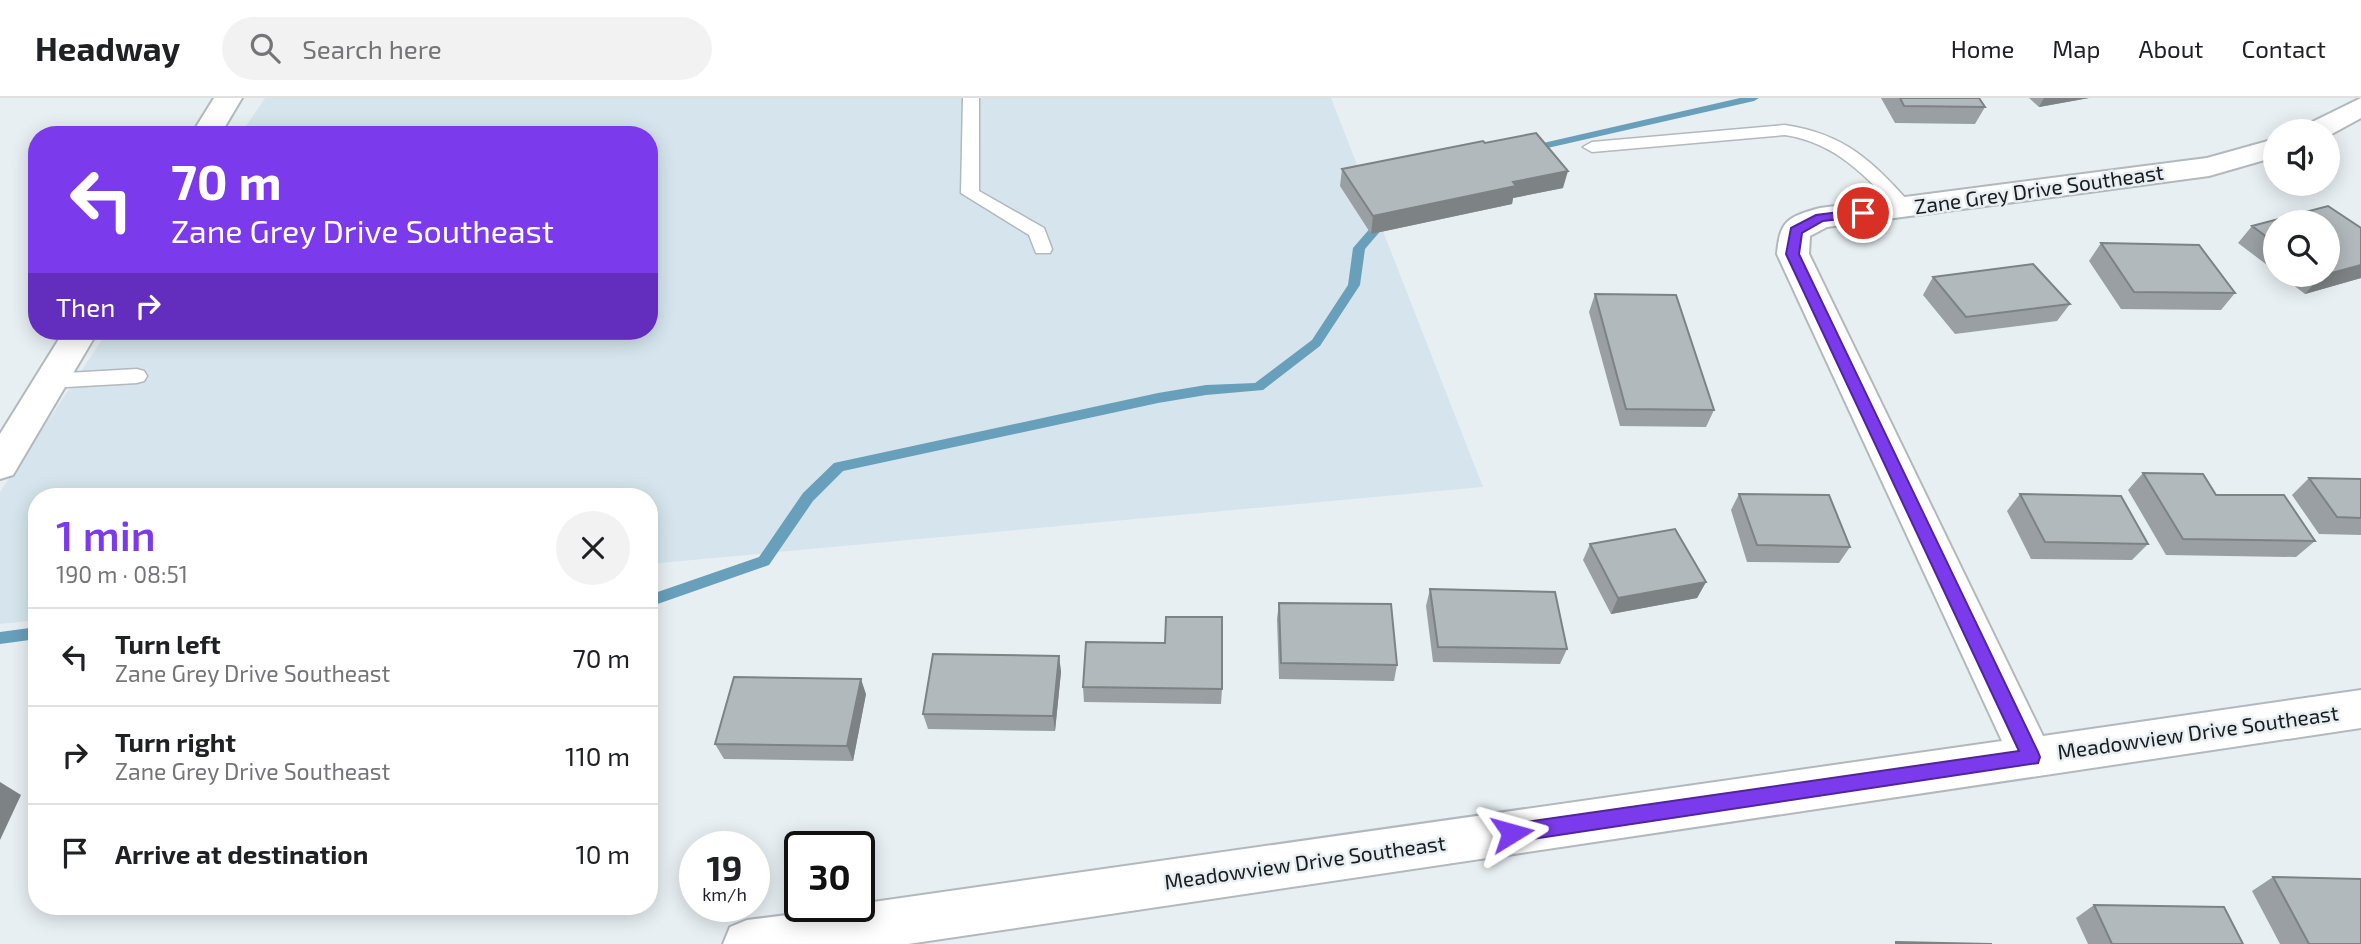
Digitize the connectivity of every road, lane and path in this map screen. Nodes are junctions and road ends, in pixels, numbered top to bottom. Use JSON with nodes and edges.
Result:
{"nodes":[{"id":1,"x":228,"y":98,"type":"edge"},
{"id":2,"x":971,"y":98,"type":"edge"},
{"id":3,"x":2361,"y":107,"type":"edge"},
{"id":4,"x":2338,"y":119,"type":"edge"},
{"id":5,"x":211,"y":126,"type":"edge"},
{"id":6,"x":1591,"y":147,"type":"dead end"},
{"id":7,"x":2263,"y":151,"type":"edge"},
{"id":8,"x":1905,"y":208,"type":"junction"},
{"id":9,"x":1043,"y":249,"type":"dead end"},
{"id":10,"x":75,"y":340,"type":"edge"},
{"id":11,"x":138,"y":376,"type":"dead end"},
{"id":12,"x":49,"y":381,"type":"junction"},
{"id":13,"x":0,"y":465,"type":"edge"},
{"id":14,"x":2361,"y":709,"type":"edge"},
{"id":15,"x":2031,"y":757,"type":"junction"},
{"id":16,"x":747,"y":944,"type":"edge"}],
"edges":[{"from":1,"to":5,"type":"street"},
{"from":2,"to":9,"type":"lane"},
{"from":3,"to":4,"type":"street"},
{"from":6,"to":8,"type":"lane"},
{"from":7,"to":8,"type":"street","name":"Zane Grey Drive Southeast"},
{"from":8,"to":15,"type":"street","name":"Zane Grey Drive Southeast"},
{"from":10,"to":12,"type":"street"},
{"from":11,"to":12,"type":"lane"},
{"from":12,"to":13,"type":"street"},
{"from":14,"to":15,"type":"street","name":"Meadowview Drive Southeast"},
{"from":15,"to":16,"type":"street","name":"Meadowview Drive Southeast"}]}
